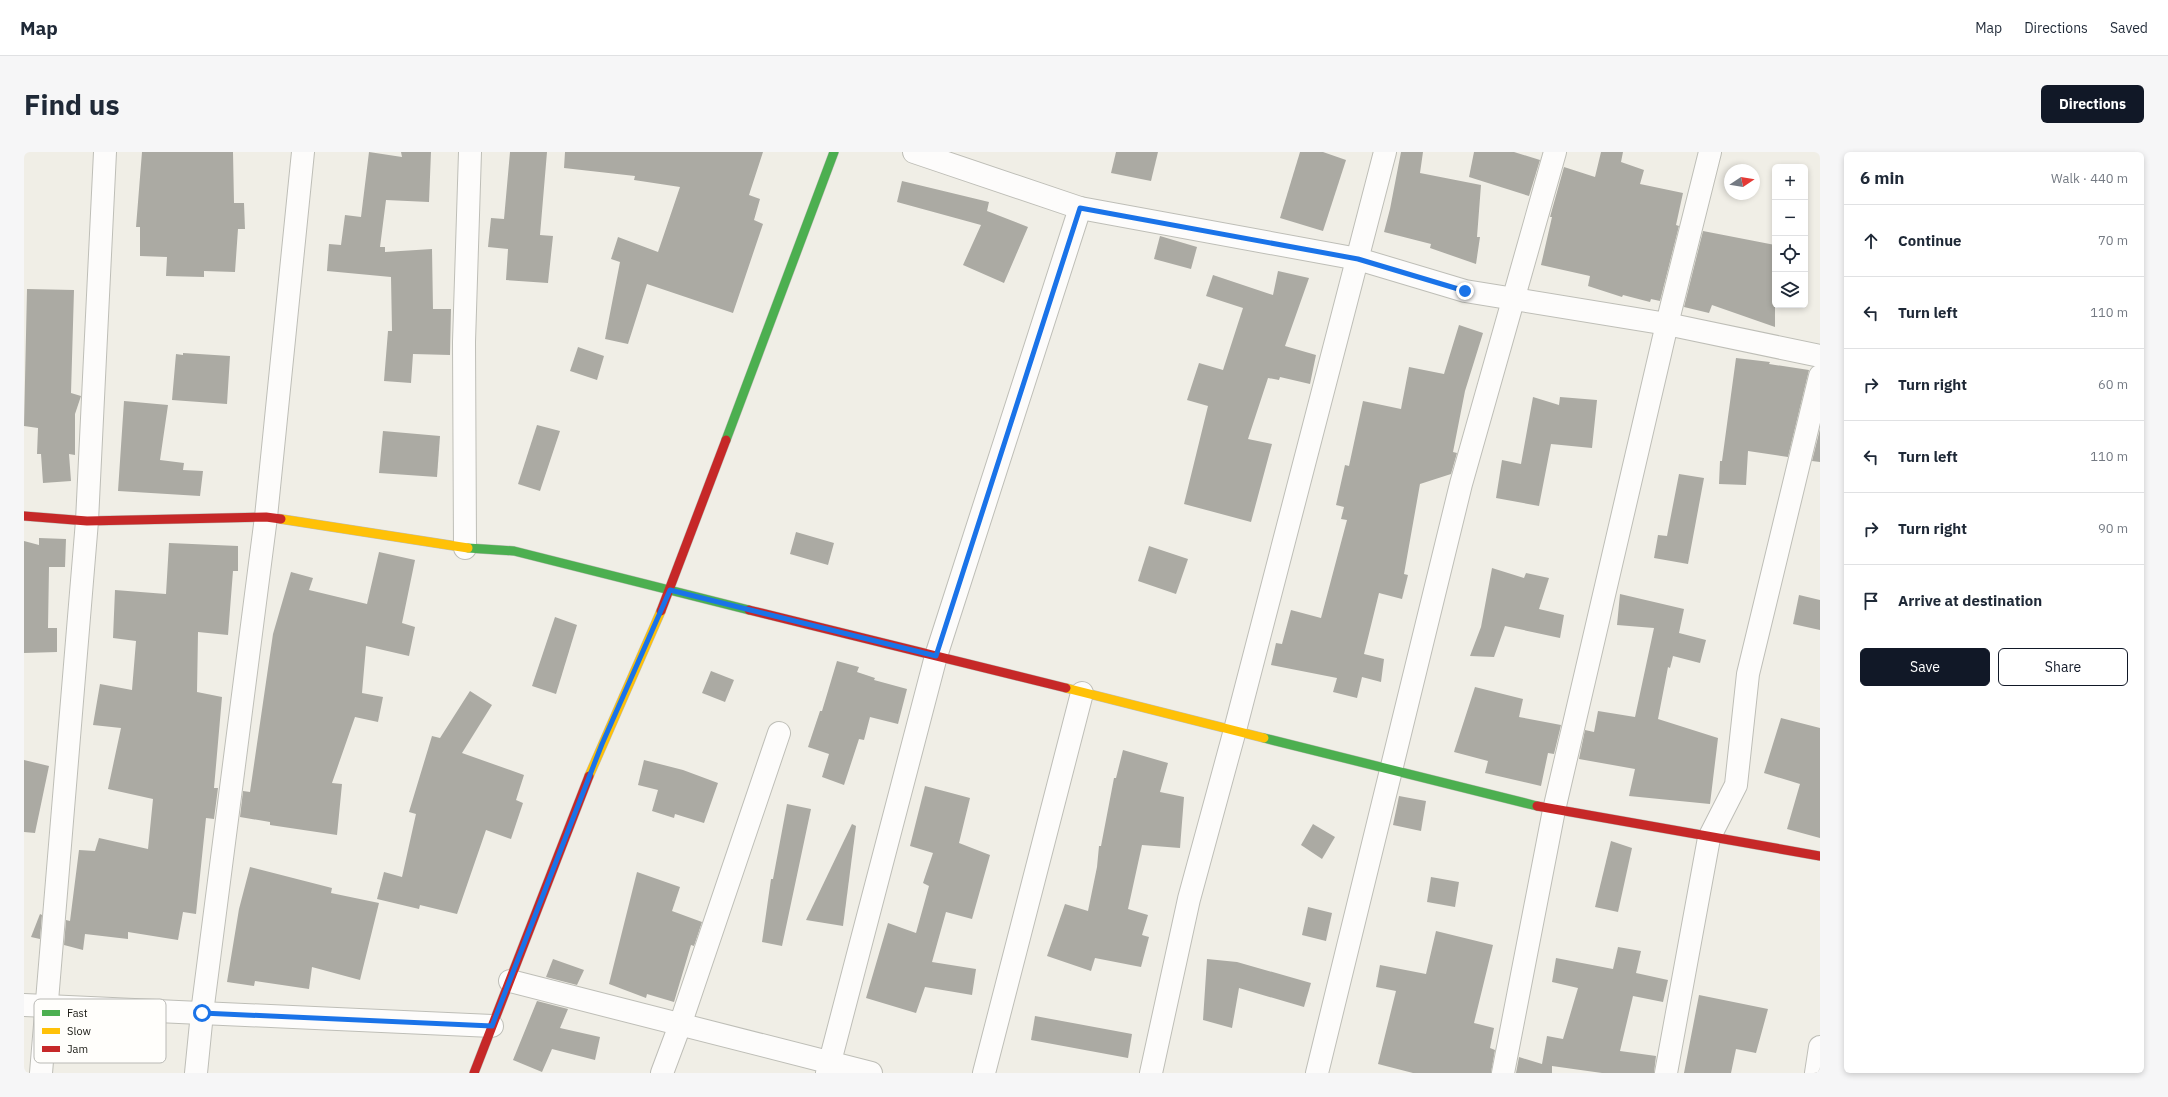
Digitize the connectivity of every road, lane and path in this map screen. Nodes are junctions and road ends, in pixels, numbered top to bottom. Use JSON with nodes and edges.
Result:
{"nodes":[{"id":1,"x":105,"y":152,"type":"edge"},
{"id":2,"x":303,"y":152,"type":"edge"},
{"id":3,"x":470,"y":152,"type":"edge"},
{"id":4,"x":834,"y":152,"type":"edge"},
{"id":5,"x":914,"y":152,"type":"edge"},
{"id":6,"x":1385,"y":152,"type":"edge"},
{"id":7,"x":1555,"y":152,"type":"edge"},
{"id":8,"x":1710,"y":152,"type":"edge"},
{"id":9,"x":1080,"y":208,"type":"junction"},
{"id":10,"x":1358,"y":259,"type":"junction"},
{"id":11,"x":1513,"y":298,"type":"junction"},
{"id":12,"x":1667,"y":324,"type":"junction"},
{"id":13,"x":1820,"y":356,"type":"edge"},
{"id":14,"x":1820,"y":376,"type":"edge"},
{"id":15,"x":24,"y":516,"type":"edge"},
{"id":16,"x":266,"y":517,"type":"junction"},
{"id":17,"x":88,"y":521,"type":"junction"},
{"id":18,"x":465,"y":548,"type":"junction"},
{"id":19,"x":670,"y":590,"type":"junction"},
{"id":20,"x":936,"y":656,"type":"junction"},
{"id":21,"x":1082,"y":693,"type":"junction"},
{"id":22,"x":1235,"y":730,"type":"junction"},
{"id":23,"x":779,"y":733,"type":"dead end"},
{"id":24,"x":1392,"y":770,"type":"junction"},
{"id":25,"x":1554,"y":810,"type":"junction"},
{"id":26,"x":1709,"y":838,"type":"junction"},
{"id":27,"x":1820,"y":856,"type":"edge"},
{"id":28,"x":510,"y":981,"type":"junction"},
{"id":29,"x":49,"y":999,"type":"edge"},
{"id":30,"x":24,"y":1005,"type":"edge"},
{"id":31,"x":34,"y":1005,"type":"edge"},
{"id":32,"x":166,"y":1011,"type":"edge"},
{"id":33,"x":202,"y":1013,"type":"junction"},
{"id":34,"x":680,"y":1025,"type":"junction"},
{"id":35,"x":492,"y":1026,"type":"junction"},
{"id":36,"x":1820,"y":1047,"type":"edge"},
{"id":37,"x":42,"y":1063,"type":"edge"},
{"id":38,"x":829,"y":1068,"type":"edge"},
{"id":39,"x":41,"y":1073,"type":"edge"},
{"id":40,"x":196,"y":1073,"type":"edge"},
{"id":41,"x":474,"y":1073,"type":"edge"},
{"id":42,"x":662,"y":1073,"type":"edge"},
{"id":43,"x":871,"y":1073,"type":"edge"},
{"id":44,"x":984,"y":1073,"type":"edge"},
{"id":45,"x":1151,"y":1073,"type":"edge"},
{"id":46,"x":1317,"y":1073,"type":"edge"},
{"id":47,"x":1503,"y":1073,"type":"edge"},
{"id":48,"x":1666,"y":1073,"type":"edge"},
{"id":49,"x":1816,"y":1073,"type":"edge"}],
"edges":[{"from":1,"to":17,"type":"street"},
{"from":2,"to":16,"type":"street"},
{"from":3,"to":18,"type":"street"},
{"from":4,"to":19,"type":"street"},
{"from":5,"to":9,"type":"street"},
{"from":6,"to":10,"type":"street"},
{"from":7,"to":11,"type":"street"},
{"from":8,"to":12,"type":"street"},
{"from":9,"to":10,"type":"street"},
{"from":9,"to":20,"type":"street"},
{"from":10,"to":11,"type":"street"},
{"from":10,"to":22,"type":"street"},
{"from":11,"to":12,"type":"street"},
{"from":11,"to":24,"type":"street"},
{"from":12,"to":13,"type":"street"},
{"from":12,"to":25,"type":"street"},
{"from":14,"to":26,"type":"street"},
{"from":15,"to":17,"type":"street"},
{"from":16,"to":17,"type":"street"},
{"from":16,"to":18,"type":"street"},
{"from":16,"to":33,"type":"street"},
{"from":17,"to":29,"type":"street"},
{"from":18,"to":19,"type":"street"},
{"from":19,"to":20,"type":"street"},
{"from":19,"to":28,"type":"street"},
{"from":20,"to":21,"type":"street"},
{"from":20,"to":38,"type":"street"},
{"from":21,"to":22,"type":"street"},
{"from":21,"to":44,"type":"street"},
{"from":22,"to":24,"type":"street"},
{"from":22,"to":45,"type":"street"},
{"from":23,"to":34,"type":"street"},
{"from":24,"to":25,"type":"street"},
{"from":24,"to":46,"type":"street"},
{"from":25,"to":26,"type":"street"},
{"from":25,"to":47,"type":"street"},
{"from":26,"to":27,"type":"street"},
{"from":26,"to":48,"type":"street"},
{"from":28,"to":34,"type":"street"},
{"from":28,"to":35,"type":"street"},
{"from":30,"to":31,"type":"street"},
{"from":32,"to":33,"type":"street"},
{"from":33,"to":35,"type":"street"},
{"from":33,"to":40,"type":"street"},
{"from":34,"to":38,"type":"street"},
{"from":34,"to":42,"type":"street"},
{"from":35,"to":41,"type":"street"},
{"from":36,"to":49,"type":"street"},
{"from":37,"to":39,"type":"street"},
{"from":38,"to":43,"type":"street"}]}
